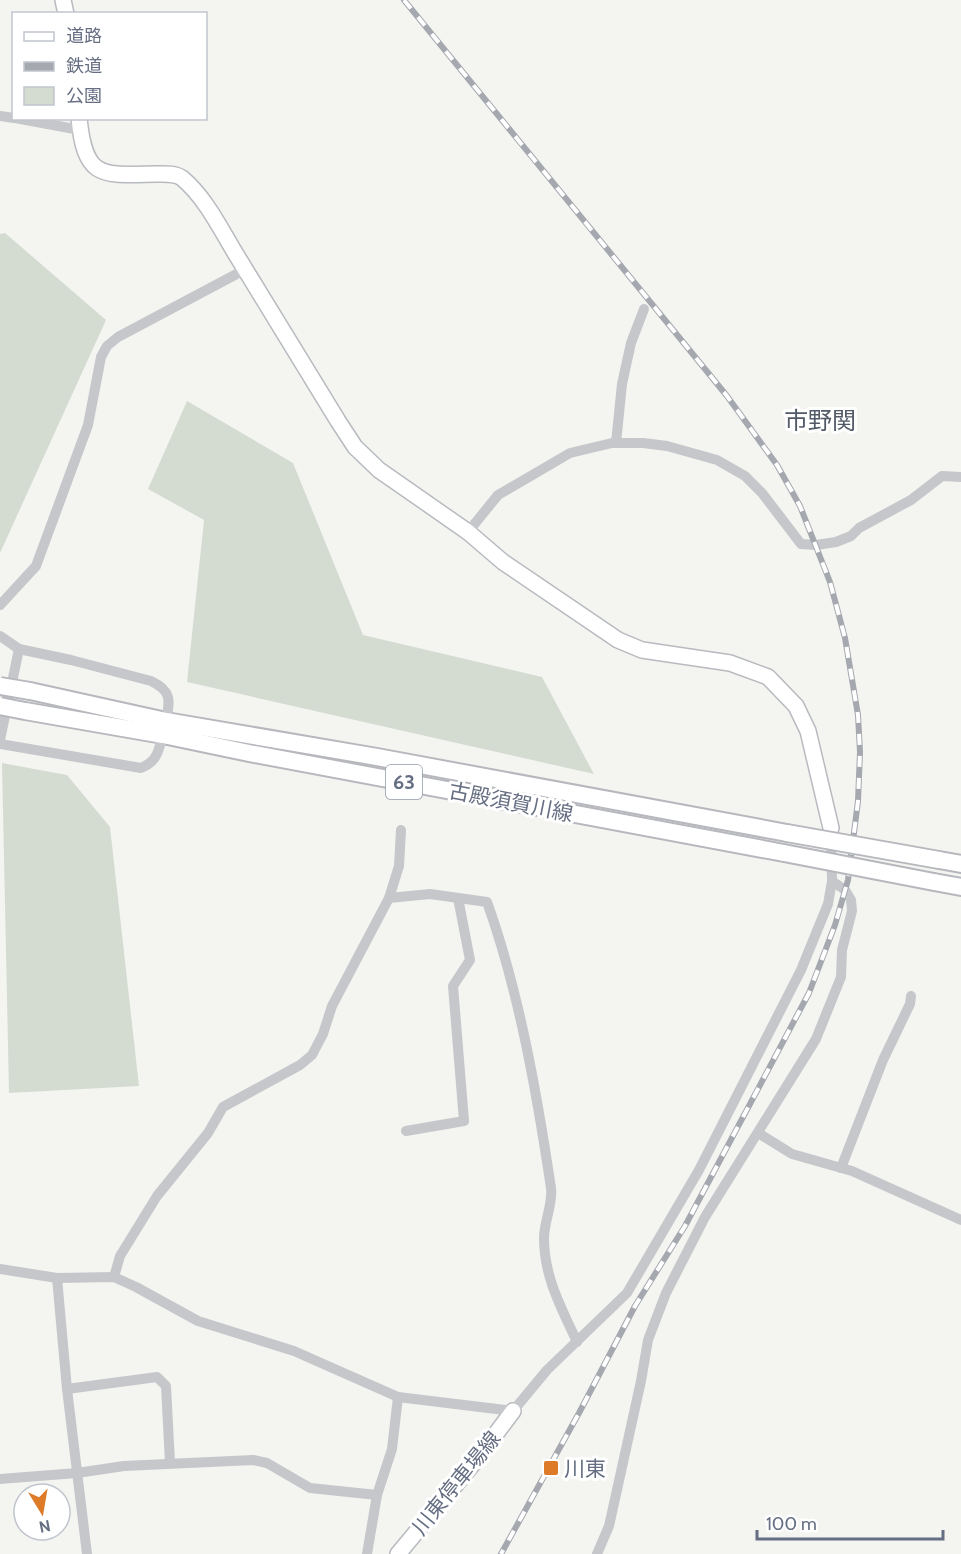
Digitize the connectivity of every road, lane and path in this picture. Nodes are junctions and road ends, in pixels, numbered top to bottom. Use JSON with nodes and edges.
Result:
{"nodes":[{"id":1,"x":36,"y":120,"type":"edge"},
{"id":2,"x":80,"y":124,"type":"edge"},
{"id":3,"x":246,"y":270,"type":"junction"},
{"id":4,"x":644,"y":309,"type":"dead end"},
{"id":5,"x":616,"y":443,"type":"junction"},
{"id":6,"x":961,"y":477,"type":"edge"},
{"id":7,"x":468,"y":532,"type":"junction"},
{"id":8,"x":0,"y":605,"type":"edge"},
{"id":9,"x":0,"y":636,"type":"edge"},
{"id":10,"x":19,"y":649,"type":"junction"},
{"id":11,"x":0,"y":686,"type":"edge"},
{"id":12,"x":0,"y":706,"type":"edge"},
{"id":13,"x":164,"y":728,"type":"junction"},
{"id":14,"x":0,"y":742,"type":"edge"},
{"id":15,"x":831,"y":828,"type":"joint"},
{"id":16,"x":401,"y":830,"type":"dead end"},
{"id":17,"x":961,"y":864,"type":"edge"},
{"id":18,"x":832,"y":881,"type":"junction"},
{"id":19,"x":961,"y":887,"type":"edge"},
{"id":20,"x":389,"y":898,"type":"junction"},
{"id":21,"x":458,"y":898,"type":"junction"},
{"id":22,"x":912,"y":996,"type":"dead end"},
{"id":23,"x":406,"y":1131,"type":"dead end"},
{"id":24,"x":758,"y":1133,"type":"junction"},
{"id":25,"x":841,"y":1168,"type":"junction"},
{"id":26,"x":961,"y":1220,"type":"edge"},
{"id":27,"x":0,"y":1269,"type":"edge"},
{"id":28,"x":114,"y":1277,"type":"junction"},
{"id":29,"x":57,"y":1278,"type":"junction"},
{"id":30,"x":577,"y":1342,"type":"junction"},
{"id":31,"x":67,"y":1389,"type":"junction"},
{"id":32,"x":398,"y":1397,"type":"junction"},
{"id":33,"x":513,"y":1411,"type":"junction"},
{"id":34,"x":170,"y":1463,"type":"junction"},
{"id":35,"x":78,"y":1473,"type":"junction"},
{"id":36,"x":0,"y":1479,"type":"edge"},
{"id":37,"x":377,"y":1495,"type":"junction"},
{"id":38,"x":87,"y":1554,"type":"edge"},
{"id":39,"x":367,"y":1554,"type":"edge"},
{"id":40,"x":398,"y":1554,"type":"edge"},
{"id":41,"x":597,"y":1554,"type":"edge"}],
"edges":[{"from":1,"to":2,"type":"street"},
{"from":2,"to":3,"type":"street"},
{"from":3,"to":7,"type":"street"},
{"from":3,"to":8,"type":"street"},
{"from":4,"to":5,"type":"street"},
{"from":5,"to":6,"type":"street"},
{"from":5,"to":7,"type":"street"},
{"from":7,"to":15,"type":"street"},
{"from":9,"to":10,"type":"street"},
{"from":10,"to":13,"type":"street"},
{"from":10,"to":14,"type":"street"},
{"from":11,"to":13,"type":"main road","name":"古殿須賀川線","number":"63","bridge":true},
{"from":12,"to":13,"type":"main road","name":"古殿須賀川線","number":"63","bridge":true},
{"from":13,"to":14,"type":"street"},
{"from":13,"to":17,"type":"main road","name":"古殿須賀川線","number":"63","bridge":true},
{"from":13,"to":19,"type":"main road","name":"古殿須賀川線","number":"63","bridge":true},
{"from":15,"to":18,"type":"street"},
{"from":16,"to":20,"type":"street"},
{"from":18,"to":24,"type":"street"},
{"from":18,"to":30,"type":"street"},
{"from":20,"to":21,"type":"street"},
{"from":20,"to":28,"type":"street"},
{"from":21,"to":23,"type":"street"},
{"from":21,"to":30,"type":"street"},
{"from":22,"to":25,"type":"street"},
{"from":24,"to":25,"type":"street"},
{"from":24,"to":41,"type":"street"},
{"from":25,"to":26,"type":"street"},
{"from":27,"to":29,"type":"street"},
{"from":28,"to":29,"type":"street"},
{"from":28,"to":32,"type":"street"},
{"from":29,"to":31,"type":"street"},
{"from":30,"to":33,"type":"street"},
{"from":31,"to":34,"type":"street"},
{"from":31,"to":35,"type":"street"},
{"from":32,"to":33,"type":"street"},
{"from":32,"to":37,"type":"street"},
{"from":33,"to":40,"type":"street","name":"川東停車場線"},
{"from":34,"to":35,"type":"street"},
{"from":34,"to":37,"type":"street"},
{"from":35,"to":36,"type":"street"},
{"from":35,"to":38,"type":"street"},
{"from":37,"to":39,"type":"street"}]}
